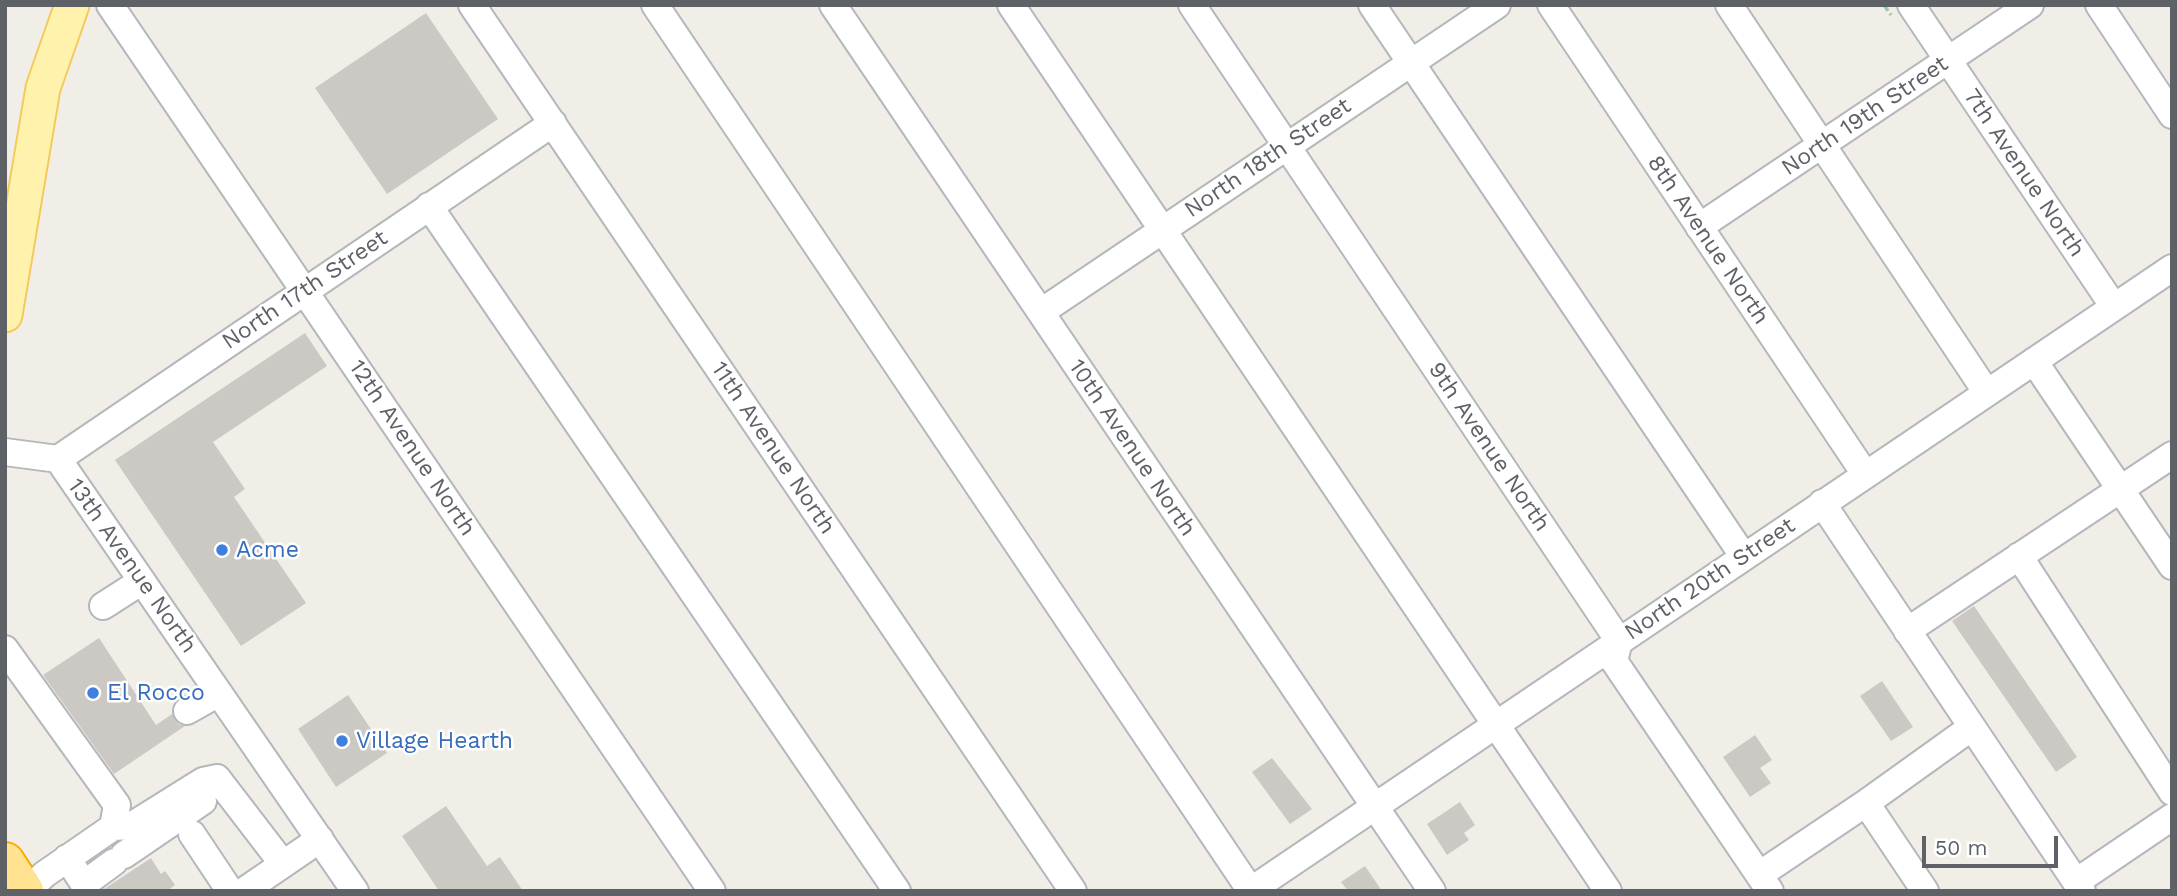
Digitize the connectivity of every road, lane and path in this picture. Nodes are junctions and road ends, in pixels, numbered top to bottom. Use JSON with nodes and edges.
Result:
{"nodes":[{"id":1,"x":72,"y":5,"type":"edge"},
{"id":2,"x":110,"y":5,"type":"edge"},
{"id":3,"x":472,"y":5,"type":"edge"},
{"id":4,"x":655,"y":5,"type":"edge"},
{"id":5,"x":833,"y":5,"type":"edge"},
{"id":6,"x":1011,"y":5,"type":"edge"},
{"id":7,"x":1192,"y":5,"type":"edge"},
{"id":8,"x":1372,"y":5,"type":"edge"},
{"id":9,"x":1497,"y":5,"type":"edge"},
{"id":10,"x":1551,"y":5,"type":"edge"},
{"id":11,"x":1729,"y":5,"type":"edge"},
{"id":12,"x":1911,"y":5,"type":"edge"},
{"id":13,"x":2031,"y":5,"type":"edge"},
{"id":14,"x":2099,"y":5,"type":"edge"},
{"id":15,"x":1948,"y":61,"type":"junction"},
{"id":16,"x":1410,"y":62,"type":"junction"},
{"id":17,"x":2172,"y":115,"type":"edge"},
{"id":18,"x":552,"y":123,"type":"junction"},
{"id":19,"x":1286,"y":144,"type":"junction"},
{"id":20,"x":1822,"y":145,"type":"junction"},
{"id":21,"x":429,"y":206,"type":"junction"},
{"id":22,"x":1699,"y":227,"type":"junction"},
{"id":23,"x":1162,"y":229,"type":"junction"},
{"id":24,"x":2172,"y":268,"type":"edge"},
{"id":25,"x":305,"y":290,"type":"junction"},
{"id":26,"x":2114,"y":307,"type":"junction"},
{"id":27,"x":1041,"y":312,"type":"junction"},
{"id":28,"x":5,"y":315,"type":"edge"},
{"id":29,"x":2034,"y":361,"type":"junction"},
{"id":30,"x":1987,"y":393,"type":"junction"},
{"id":31,"x":5,"y":452,"type":"edge"},
{"id":32,"x":2172,"y":455,"type":"edge"},
{"id":33,"x":58,"y":458,"type":"junction"},
{"id":34,"x":1865,"y":474,"type":"junction"},
{"id":35,"x":2120,"y":489,"type":"junction"},
{"id":36,"x":1822,"y":503,"type":"junction"},
{"id":37,"x":2019,"y":556,"type":"junction"},
{"id":38,"x":1744,"y":557,"type":"junction"},
{"id":39,"x":2172,"y":566,"type":"edge"},
{"id":40,"x":142,"y":581,"type":"junction"},
{"id":41,"x":103,"y":606,"type":"dead end"},
{"id":42,"x":1907,"y":631,"type":"junction"},
{"id":43,"x":1619,"y":641,"type":"junction"},
{"id":44,"x":5,"y":649,"type":"edge"},
{"id":45,"x":219,"y":693,"type":"junction"},
{"id":46,"x":187,"y":711,"type":"dead end"},
{"id":47,"x":1496,"y":725,"type":"junction"},
{"id":48,"x":1972,"y":727,"type":"junction"},
{"id":49,"x":2172,"y":792,"type":"edge"},
{"id":50,"x":232,"y":794,"type":"junction"},
{"id":51,"x":1866,"y":803,"type":"junction"},
{"id":52,"x":1375,"y":806,"type":"junction"},
{"id":53,"x":2172,"y":817,"type":"edge"},
{"id":54,"x":113,"y":827,"type":"junction"},
{"id":55,"x":192,"y":834,"type":"dead end"},
{"id":56,"x":320,"y":839,"type":"junction"},
{"id":57,"x":67,"y":858,"type":"junction"},
{"id":58,"x":5,"y":862,"type":"edge"},
{"id":59,"x":283,"y":864,"type":"junction"},
{"id":60,"x":1764,"y":883,"type":"edge"},
{"id":61,"x":2079,"y":886,"type":"edge"},
{"id":62,"x":84,"y":888,"type":"edge"},
{"id":63,"x":349,"y":888,"type":"edge"},
{"id":64,"x":25,"y":891,"type":"edge"},
{"id":65,"x":230,"y":891,"type":"edge"},
{"id":66,"x":244,"y":891,"type":"edge"},
{"id":67,"x":712,"y":891,"type":"edge"},
{"id":68,"x":897,"y":891,"type":"edge"},
{"id":69,"x":1073,"y":891,"type":"edge"},
{"id":70,"x":1250,"y":891,"type":"edge"},
{"id":71,"x":1432,"y":891,"type":"edge"},
{"id":72,"x":1608,"y":891,"type":"edge"},
{"id":73,"x":1925,"y":891,"type":"edge"}],
"edges":[{"from":1,"to":28,"type":"main road"},
{"from":2,"to":25,"type":"street","name":"12th Avenue North"},
{"from":3,"to":18,"type":"street","name":"11th Avenue North"},
{"from":4,"to":70,"type":"street"},
{"from":5,"to":27,"type":"street","name":"10th Avenue North"},
{"from":6,"to":23,"type":"street"},
{"from":7,"to":19,"type":"street","name":"9th Avenue North"},
{"from":8,"to":16,"type":"street"},
{"from":9,"to":16,"type":"street","name":"North 18th Street"},
{"from":10,"to":22,"type":"street","name":"8th Avenue North"},
{"from":11,"to":20,"type":"street"},
{"from":12,"to":15,"type":"street","name":"7th Avenue North"},
{"from":13,"to":15,"type":"street","name":"North 19th Street"},
{"from":14,"to":17,"type":"street"},
{"from":15,"to":20,"type":"street","name":"North 19th Street"},
{"from":15,"to":26,"type":"street","name":"7th Avenue North"},
{"from":16,"to":19,"type":"street","name":"North 18th Street"},
{"from":16,"to":38,"type":"street"},
{"from":18,"to":21,"type":"street","name":"North 17th Street"},
{"from":18,"to":69,"type":"street","name":"11th Avenue North"},
{"from":19,"to":23,"type":"street","name":"North 18th Street"},
{"from":19,"to":43,"type":"street","name":"9th Avenue North"},
{"from":20,"to":22,"type":"street","name":"North 19th Street"},
{"from":20,"to":30,"type":"street"},
{"from":21,"to":25,"type":"street","name":"North 17th Street"},
{"from":21,"to":68,"type":"street"},
{"from":22,"to":34,"type":"street","name":"8th Avenue North"},
{"from":23,"to":27,"type":"street","name":"North 18th Street"},
{"from":23,"to":47,"type":"street"},
{"from":24,"to":26,"type":"street","name":"North 20th Street"},
{"from":25,"to":33,"type":"street","name":"North 17th Street"},
{"from":25,"to":67,"type":"street","name":"12th Avenue North"},
{"from":26,"to":29,"type":"street","name":"North 20th Street"},
{"from":27,"to":52,"type":"street","name":"10th Avenue North"},
{"from":29,"to":30,"type":"street","name":"North 20th Street"},
{"from":29,"to":35,"type":"street"},
{"from":30,"to":34,"type":"street","name":"North 20th Street"},
{"from":31,"to":33,"type":"street","name":"13th Avenue North"},
{"from":32,"to":35,"type":"street"},
{"from":33,"to":40,"type":"street","name":"13th Avenue North"},
{"from":34,"to":36,"type":"street","name":"North 20th Street"},
{"from":35,"to":37,"type":"street"},
{"from":35,"to":39,"type":"street"},
{"from":36,"to":38,"type":"street","name":"North 20th Street"},
{"from":36,"to":42,"type":"street"},
{"from":37,"to":42,"type":"street"},
{"from":37,"to":49,"type":"street"},
{"from":38,"to":43,"type":"street","name":"North 20th Street"},
{"from":40,"to":41,"type":"street"},
{"from":40,"to":45,"type":"street","name":"13th Avenue North"},
{"from":42,"to":48,"type":"street"},
{"from":43,"to":47,"type":"street","name":"North 20th Street"},
{"from":43,"to":60,"type":"street","name":"9th Avenue North"},
{"from":44,"to":54,"type":"street"},
{"from":45,"to":46,"type":"street"},
{"from":45,"to":56,"type":"street","name":"13th Avenue North"},
{"from":47,"to":52,"type":"street","name":"North 20th Street"},
{"from":47,"to":72,"type":"street"},
{"from":48,"to":51,"type":"street"},
{"from":48,"to":61,"type":"street"},
{"from":50,"to":54,"type":"street"},
{"from":50,"to":59,"type":"street"},
{"from":50,"to":62,"type":"street"},
{"from":51,"to":60,"type":"street"},
{"from":51,"to":73,"type":"street"},
{"from":52,"to":70,"type":"street","name":"North 20th Street"},
{"from":52,"to":71,"type":"street","name":"10th Avenue North"},
{"from":53,"to":61,"type":"street"},
{"from":54,"to":57,"type":"street"},
{"from":55,"to":65,"type":"street"},
{"from":56,"to":59,"type":"street"},
{"from":56,"to":63,"type":"street","name":"13th Avenue North"},
{"from":57,"to":62,"type":"street"},
{"from":57,"to":64,"type":"street"},
{"from":58,"to":64,"type":"highway"},
{"from":59,"to":66,"type":"street"}]}
